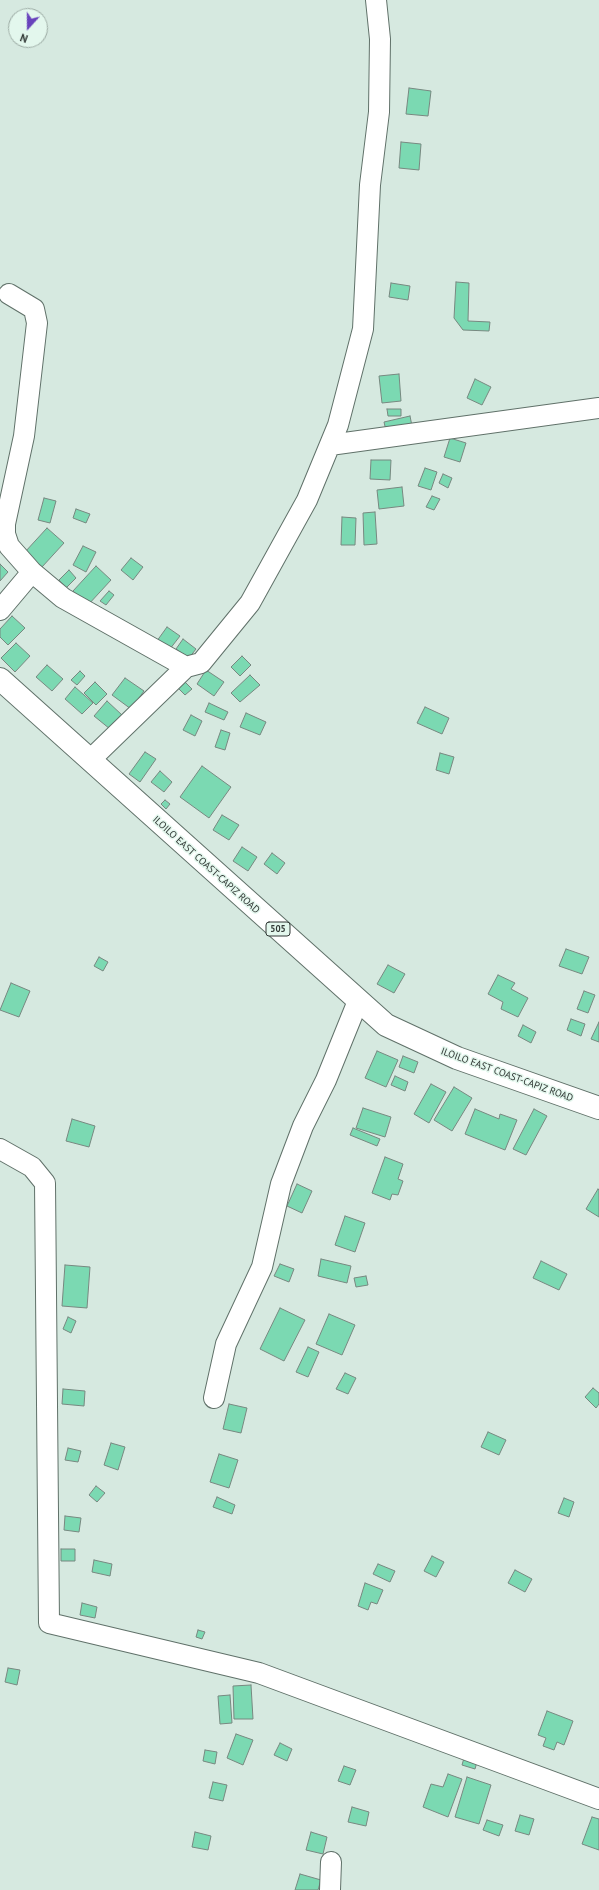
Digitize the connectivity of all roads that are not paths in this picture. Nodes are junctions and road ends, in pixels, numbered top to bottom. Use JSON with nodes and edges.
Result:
{"nodes":[{"id":1,"x":376,"y":0,"type":"edge"},
{"id":2,"x":9,"y":294,"type":"dead end"},
{"id":3,"x":599,"y":408,"type":"edge"},
{"id":4,"x":330,"y":445,"type":"junction"},
{"id":5,"x":32,"y":572,"type":"junction"},
{"id":6,"x":0,"y":610,"type":"edge"},
{"id":7,"x":186,"y":667,"type":"junction"},
{"id":8,"x":0,"y":679,"type":"edge"},
{"id":9,"x":90,"y":760,"type":"junction"},
{"id":10,"x":358,"y":1001,"type":"junction"},
{"id":11,"x":599,"y":1108,"type":"edge"},
{"id":12,"x":0,"y":1149,"type":"edge"},
{"id":13,"x":214,"y":1398,"type":"dead end"},
{"id":14,"x":599,"y":1799,"type":"edge"},
{"id":15,"x":331,"y":1862,"type":"dead end"},
{"id":16,"x":330,"y":1890,"type":"edge"}],
"edges":[{"from":1,"to":4,"type":"street"},
{"from":2,"to":5,"type":"street"},
{"from":3,"to":4,"type":"street"},
{"from":4,"to":7,"type":"street"},
{"from":5,"to":6,"type":"street"},
{"from":5,"to":7,"type":"street"},
{"from":7,"to":9,"type":"street"},
{"from":8,"to":9,"type":"main road","name":"ILOILO EAST COAST-CAPIZ ROAD","number":"505"},
{"from":9,"to":10,"type":"main road","name":"ILOILO EAST COAST-CAPIZ ROAD","number":"505"},
{"from":10,"to":11,"type":"main road","name":"ILOILO EAST COAST-CAPIZ ROAD","number":"505"},
{"from":10,"to":13,"type":"street"},
{"from":12,"to":14,"type":"street"},
{"from":15,"to":16,"type":"street"}]}
